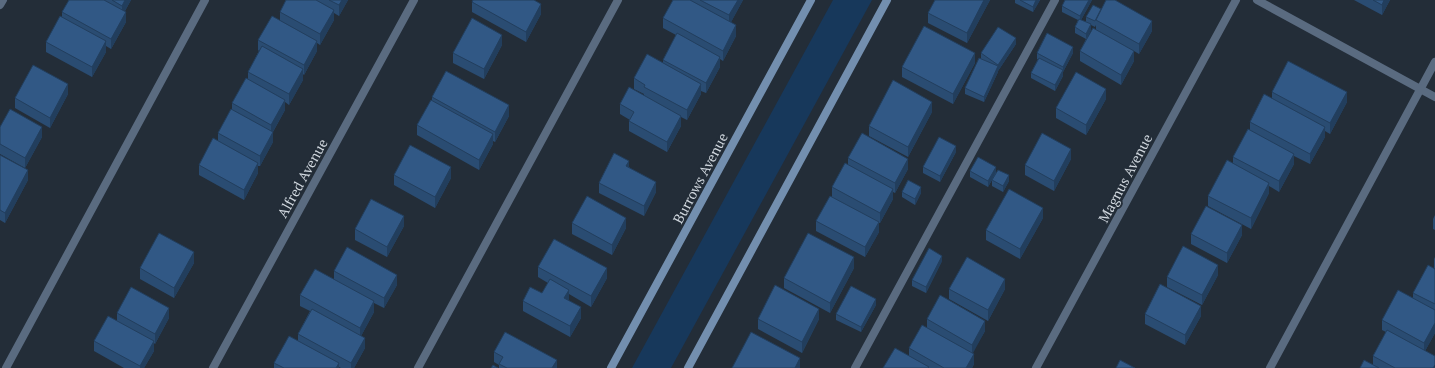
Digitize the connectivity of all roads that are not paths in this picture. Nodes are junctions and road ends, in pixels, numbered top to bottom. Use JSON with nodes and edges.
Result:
{"nodes":[{"id":1,"x":3,"y":0,"type":"edge"},
{"id":2,"x":205,"y":0,"type":"edge"},
{"id":3,"x":414,"y":0,"type":"edge"},
{"id":4,"x":618,"y":0,"type":"edge"},
{"id":5,"x":811,"y":0,"type":"edge"},
{"id":6,"x":887,"y":0,"type":"edge"},
{"id":7,"x":1055,"y":0,"type":"edge"},
{"id":8,"x":1236,"y":0,"type":"edge"},
{"id":9,"x":1257,"y":0,"type":"edge"},
{"id":10,"x":0,"y":5,"type":"edge"},
{"id":11,"x":1435,"y":62,"type":"edge"},
{"id":12,"x":1421,"y":89,"type":"junction"},
{"id":13,"x":1435,"y":97,"type":"edge"},
{"id":14,"x":6,"y":368,"type":"edge"},
{"id":15,"x":213,"y":368,"type":"edge"},
{"id":16,"x":418,"y":368,"type":"edge"},
{"id":17,"x":611,"y":368,"type":"edge"},
{"id":18,"x":688,"y":368,"type":"edge"},
{"id":19,"x":855,"y":368,"type":"edge"},
{"id":20,"x":1036,"y":368,"type":"edge"},
{"id":21,"x":1270,"y":368,"type":"edge"}],
"edges":[{"from":1,"to":10,"type":"street"},
{"from":2,"to":14,"type":"street"},
{"from":3,"to":15,"type":"street","name":"Alfred Avenue"},
{"from":4,"to":16,"type":"street"},
{"from":5,"to":17,"type":"street","name":"Burrows Avenue"},
{"from":6,"to":18,"type":"street"},
{"from":7,"to":19,"type":"street"},
{"from":8,"to":20,"type":"street","name":"Magnus Avenue"},
{"from":9,"to":12,"type":"street"},
{"from":11,"to":12,"type":"street"},
{"from":12,"to":13,"type":"street"},
{"from":12,"to":21,"type":"street"}]}
